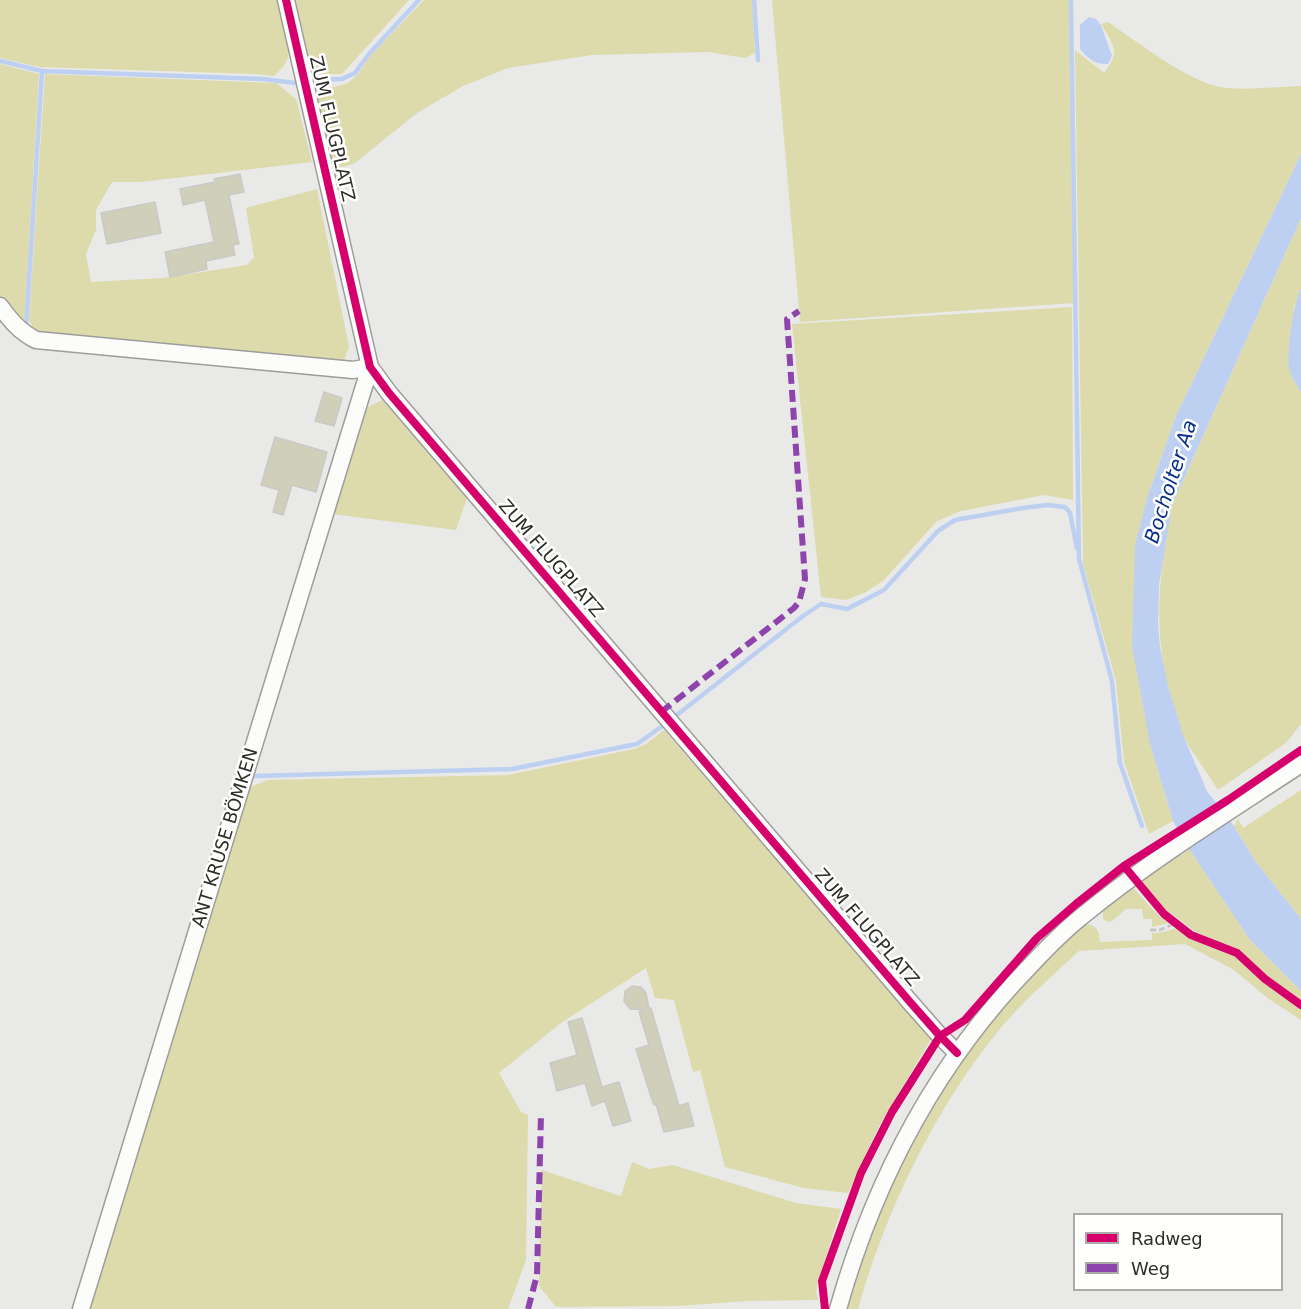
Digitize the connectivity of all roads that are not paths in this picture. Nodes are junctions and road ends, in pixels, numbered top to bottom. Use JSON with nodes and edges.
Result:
{"nodes":[{"id":1,"x":286,"y":0,"type":"edge"},
{"id":2,"x":0,"y":306,"type":"edge"},
{"id":3,"x":370,"y":367,"type":"junction"},
{"id":4,"x":1301,"y":764,"type":"edge"},
{"id":5,"x":957,"y":1053,"type":"junction"},
{"id":6,"x":81,"y":1309,"type":"edge"},
{"id":7,"x":838,"y":1309,"type":"edge"}],
"edges":[{"from":1,"to":3,"type":"street","name":"ZUM FLUGPLATZ"},
{"from":2,"to":3,"type":"street"},
{"from":3,"to":5,"type":"street","name":"ZUM FLUGPLATZ"},
{"from":3,"to":6,"type":"street","name":"ANT KRUSE BÖMKEN"},
{"from":4,"to":5,"type":"street"},
{"from":5,"to":7,"type":"street"}]}
